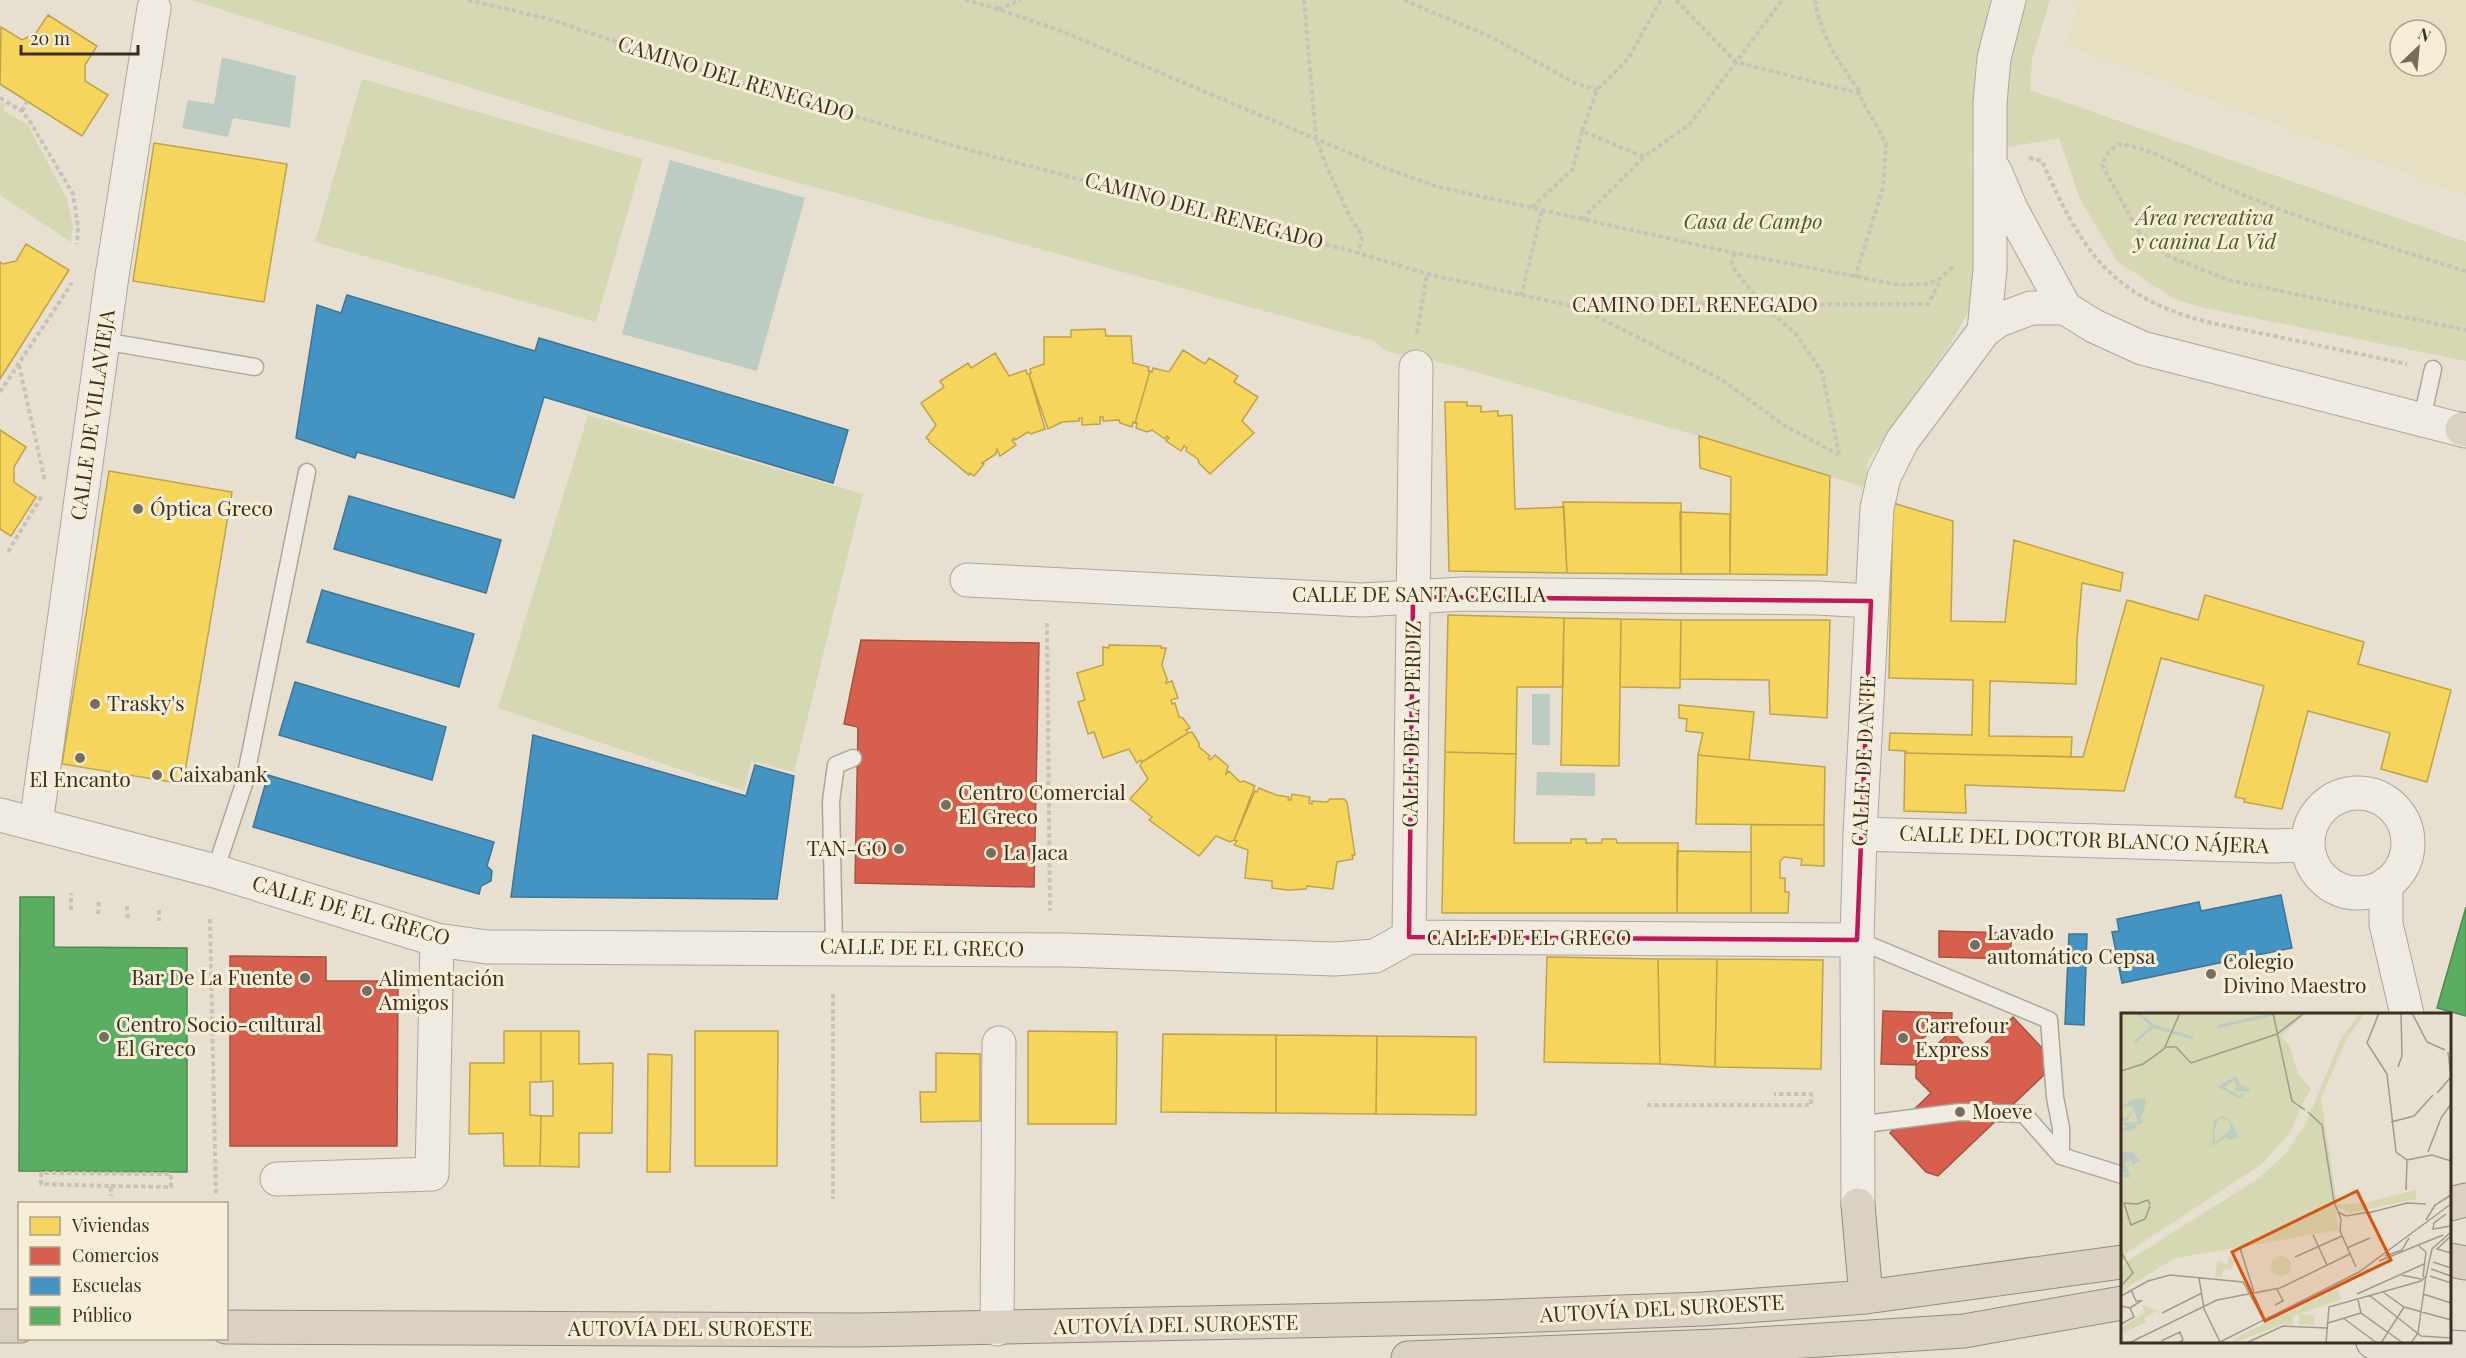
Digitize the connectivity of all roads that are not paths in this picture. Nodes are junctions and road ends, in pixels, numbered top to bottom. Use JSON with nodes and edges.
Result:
{"nodes":[{"id":1,"x":2009,"y":0,"type":"edge"},
{"id":2,"x":154,"y":8,"type":"dead end"},
{"id":3,"x":2006,"y":160,"type":"junction"},
{"id":4,"x":2065,"y":308,"type":"junction"},
{"id":5,"x":1979,"y":339,"type":"junction"},
{"id":6,"x":103,"y":341,"type":"junction"},
{"id":7,"x":1416,"y":356,"type":"road end"},
{"id":8,"x":255,"y":368,"type":"dead end"},
{"id":9,"x":2433,"y":369,"type":"road end"},
{"id":10,"x":2422,"y":419,"type":"junction"},
{"id":11,"x":2465,"y":430,"type":"edge"},
{"id":12,"x":307,"y":472,"type":"dead end"},
{"id":13,"x":967,"y":580,"type":"dead end"},
{"id":14,"x":1413,"y":597,"type":"junction"},
{"id":15,"x":1871,"y":601,"type":"junction"},
{"id":16,"x":853,"y":758,"type":"dead end"},
{"id":17,"x":0,"y":815,"type":"edge"},
{"id":18,"x":36,"y":824,"type":"junction"},
{"id":19,"x":1860,"y":834,"type":"junction"},
{"id":20,"x":2308,"y":845,"type":"junction"},
{"id":21,"x":215,"y":871,"type":"junction"},
{"id":22,"x":2386,"y":884,"type":"junction"},
{"id":23,"x":1409,"y":937,"type":"junction"},
{"id":24,"x":437,"y":940,"type":"junction"},
{"id":25,"x":1857,"y":940,"type":"junction"},
{"id":26,"x":834,"y":947,"type":"junction"},
{"id":27,"x":2407,"y":1013,"type":"edge"},
{"id":28,"x":999,"y":1043,"type":"dead end"},
{"id":29,"x":1857,"y":1125,"type":"junction"},
{"id":30,"x":2061,"y":1156,"type":"junction"},
{"id":31,"x":2121,"y":1175,"type":"edge"},
{"id":32,"x":277,"y":1179,"type":"dead end"},
{"id":33,"x":2466,"y":1200,"type":"edge"},
{"id":34,"x":2451,"y":1204,"type":"edge"},
{"id":35,"x":1858,"y":1205,"type":"joint"},
{"id":36,"x":2451,"y":1260,"type":"edge"},
{"id":37,"x":2121,"y":1262,"type":"edge"},
{"id":38,"x":2466,"y":1263,"type":"edge"},
{"id":39,"x":1866,"y":1298,"type":"junction"},
{"id":40,"x":2121,"y":1303,"type":"edge"},
{"id":41,"x":0,"y":1326,"type":"edge"},
{"id":42,"x":18,"y":1326,"type":"edge"},
{"id":43,"x":228,"y":1327,"type":"edge"},
{"id":44,"x":997,"y":1329,"type":"junction"},
{"id":45,"x":2400,"y":1343,"type":"edge"},
{"id":46,"x":2466,"y":1348,"type":"edge"},
{"id":47,"x":1408,"y":1358,"type":"edge"}],
"edges":[{"from":1,"to":3,"type":"street"},
{"from":2,"to":6,"type":"street","name":"CALLE DE VILLAVIEJA"},
{"from":3,"to":4,"type":"street"},
{"from":3,"to":5,"type":"street"},
{"from":4,"to":5,"type":"street"},
{"from":4,"to":10,"type":"street"},
{"from":5,"to":15,"type":"street","name":"CALLE DE DANTE"},
{"from":6,"to":8,"type":"lane"},
{"from":6,"to":18,"type":"street","name":"CALLE DE VILLAVIEJA"},
{"from":7,"to":14,"type":"street","name":"CALLE DE LA PERDIZ"},
{"from":9,"to":10,"type":"lane"},
{"from":10,"to":11,"type":"street"},
{"from":12,"to":21,"type":"lane"},
{"from":13,"to":14,"type":"street","name":"CALLE DE SANTA CECILIA"},
{"from":14,"to":15,"type":"street","name":"CALLE DE SANTA CECILIA"},
{"from":14,"to":23,"type":"street","name":"CALLE DE LA PERDIZ"},
{"from":15,"to":19,"type":"street","name":"CALLE DE DANTE"},
{"from":16,"to":26,"type":"lane"},
{"from":17,"to":18,"type":"street","name":"CALLE DE EL GRECO"},
{"from":18,"to":21,"type":"street","name":"CALLE DE EL GRECO"},
{"from":19,"to":20,"type":"street","name":"CALLE DEL DOCTOR BLANCO NÁJERA"},
{"from":19,"to":25,"type":"street","name":"CALLE DE DANTE"},
{"from":20,"to":22,"type":"street"},
{"from":20,"to":22,"type":"street"},
{"from":21,"to":24,"type":"street","name":"CALLE DE EL GRECO"},
{"from":22,"to":27,"type":"street"},
{"from":23,"to":25,"type":"street","name":"CALLE DE EL GRECO"},
{"from":23,"to":26,"type":"street","name":"CALLE DE EL GRECO"},
{"from":24,"to":26,"type":"street","name":"CALLE DE EL GRECO"},
{"from":24,"to":32,"type":"street"},
{"from":25,"to":29,"type":"street","name":"CALLE DE DANTE"},
{"from":25,"to":30,"type":"lane"},
{"from":28,"to":44,"type":"street"},
{"from":29,"to":30,"type":"lane"},
{"from":29,"to":35,"type":"street","name":"CALLE DE DANTE"},
{"from":30,"to":31,"type":"lane"},
{"from":33,"to":34,"type":"highway"},
{"from":35,"to":39,"type":"highway"},
{"from":36,"to":38,"type":"highway"},
{"from":37,"to":39,"type":"highway","name":"AUTOVÍA DEL SUROESTE"},
{"from":39,"to":44,"type":"highway","name":"AUTOVÍA DEL SUROESTE"},
{"from":40,"to":47,"type":"highway","name":"AUTOVÍA DEL SUROESTE"},
{"from":41,"to":42,"type":"highway"},
{"from":43,"to":44,"type":"highway","name":"AUTOVÍA DEL SUROESTE"},
{"from":45,"to":46,"type":"main road"}]}
